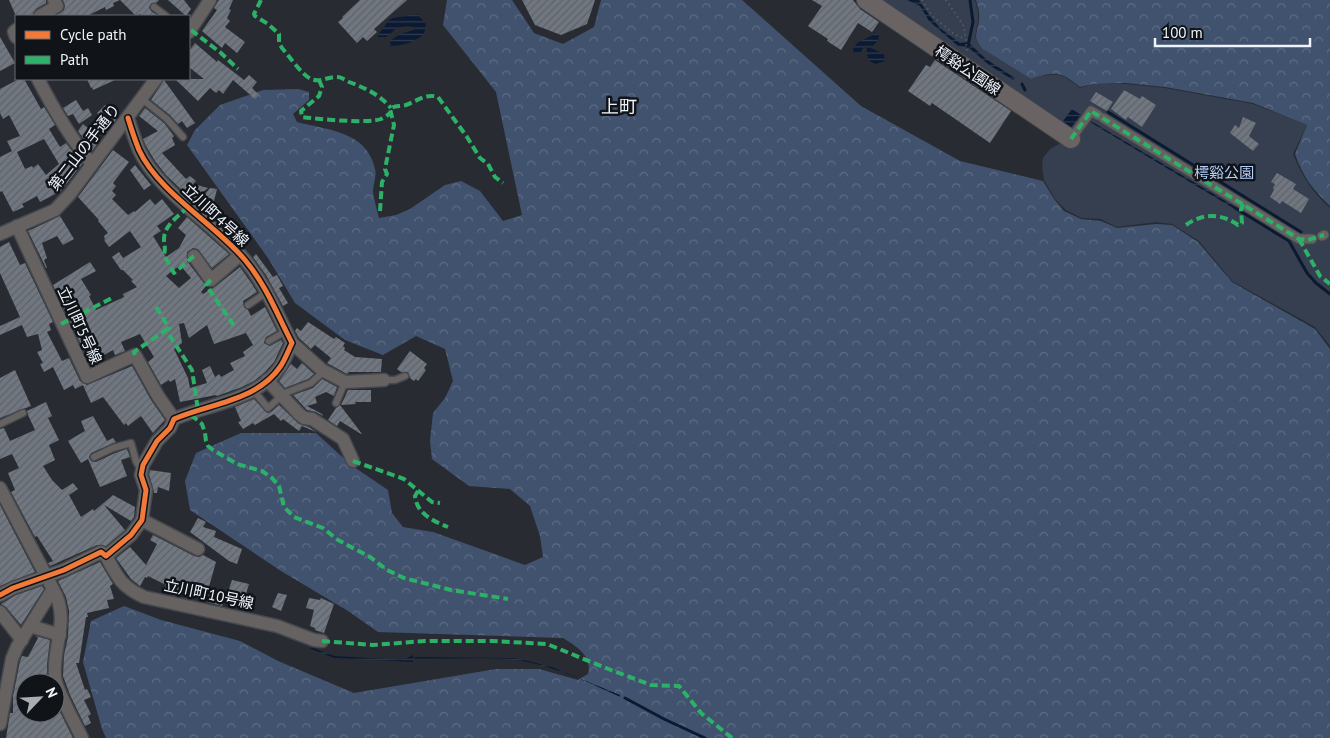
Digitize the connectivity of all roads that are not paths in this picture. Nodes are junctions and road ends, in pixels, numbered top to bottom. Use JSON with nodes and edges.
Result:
{"nodes":[{"id":1,"x":54,"y":0,"type":"edge"},
{"id":2,"x":210,"y":0,"type":"edge"},
{"id":3,"x":866,"y":0,"type":"edge"},
{"id":4,"x":154,"y":7,"type":"dead end"},
{"id":5,"x":42,"y":15,"type":"edge"},
{"id":6,"x":165,"y":15,"type":"edge"},
{"id":7,"x":190,"y":30,"type":"edge"},
{"id":8,"x":39,"y":80,"type":"edge"},
{"id":9,"x":155,"y":80,"type":"edge"},
{"id":10,"x":142,"y":99,"type":"junction"},
{"id":11,"x":128,"y":118,"type":"junction"},
{"id":12,"x":183,"y":137,"type":"dead end"},
{"id":13,"x":1071,"y":139,"type":"joint"},
{"id":14,"x":92,"y":164,"type":"junction"},
{"id":15,"x":17,"y":226,"type":"junction"},
{"id":16,"x":0,"y":234,"type":"edge"},
{"id":17,"x":1312,"y":239,"type":"dead end"},
{"id":18,"x":240,"y":255,"type":"junction"},
{"id":19,"x":194,"y":256,"type":"dead end"},
{"id":20,"x":267,"y":292,"type":"junction"},
{"id":21,"x":248,"y":305,"type":"dead end"},
{"id":22,"x":289,"y":337,"type":"junction"},
{"id":23,"x":269,"y":341,"type":"dead end"},
{"id":24,"x":324,"y":371,"type":"junction"},
{"id":25,"x":405,"y":376,"type":"dead end"},
{"id":26,"x":267,"y":380,"type":"junction"},
{"id":27,"x":384,"y":380,"type":"joint"},
{"id":28,"x":345,"y":382,"type":"junction"},
{"id":29,"x":253,"y":390,"type":"junction"},
{"id":30,"x":281,"y":397,"type":"junction"},
{"id":31,"x":336,"y":403,"type":"dead end"},
{"id":32,"x":23,"y":413,"type":"dead end"},
{"id":33,"x":174,"y":418,"type":"junction"},
{"id":34,"x":0,"y":424,"type":"edge"},
{"id":35,"x":94,"y":457,"type":"dead end"},
{"id":36,"x":353,"y":461,"type":"dead end"},
{"id":37,"x":141,"y":471,"type":"junction"},
{"id":38,"x":0,"y":488,"type":"edge"},
{"id":39,"x":142,"y":520,"type":"junction"},
{"id":40,"x":198,"y":549,"type":"dead end"},
{"id":41,"x":106,"y":556,"type":"junction"},
{"id":42,"x":46,"y":576,"type":"junction"},
{"id":43,"x":53,"y":589,"type":"junction"},
{"id":44,"x":0,"y":595,"type":"edge"},
{"id":45,"x":0,"y":612,"type":"edge"},
{"id":46,"x":30,"y":626,"type":"junction"},
{"id":47,"x":60,"y":635,"type":"junction"},
{"id":48,"x":22,"y":640,"type":"junction"},
{"id":49,"x":322,"y":641,"type":"dead end"},
{"id":50,"x":0,"y":724,"type":"edge"},
{"id":51,"x":82,"y":738,"type":"edge"}],
"edges":[{"from":1,"to":5,"type":"street"},
{"from":2,"to":7,"type":"street"},
{"from":3,"to":13,"type":"main road","name":"樗谿公園線"},
{"from":4,"to":6,"type":"lane"},
{"from":8,"to":14,"type":"street"},
{"from":9,"to":10,"type":"street","name":"第二山の手通り"},
{"from":10,"to":11,"type":"street","name":"第二山の手通り"},
{"from":10,"to":12,"type":"lane"},
{"from":11,"to":14,"type":"street","name":"第二山の手通り"},
{"from":11,"to":18,"type":"street","name":"立川町4号線"},
{"from":13,"to":17,"type":"street"},
{"from":14,"to":15,"type":"street","name":"第二山の手通り"},
{"from":15,"to":16,"type":"street","name":"第二山の手通り"},
{"from":15,"to":33,"type":"street","name":"立川町5号線"},
{"from":18,"to":19,"type":"street"},
{"from":18,"to":20,"type":"street","name":"立川町4号線"},
{"from":20,"to":21,"type":"lane"},
{"from":20,"to":22,"type":"street","name":"立川町4号線"},
{"from":22,"to":23,"type":"lane"},
{"from":22,"to":24,"type":"street"},
{"from":22,"to":26,"type":"street"},
{"from":24,"to":28,"type":"street"},
{"from":24,"to":30,"type":"lane"},
{"from":25,"to":27,"type":"lane"},
{"from":26,"to":29,"type":"street"},
{"from":26,"to":30,"type":"street"},
{"from":27,"to":28,"type":"street"},
{"from":28,"to":31,"type":"lane"},
{"from":29,"to":30,"type":"lane"},
{"from":29,"to":33,"type":"street"},
{"from":30,"to":36,"type":"street"},
{"from":32,"to":34,"type":"lane"},
{"from":33,"to":37,"type":"street"},
{"from":35,"to":37,"type":"lane"},
{"from":37,"to":39,"type":"street"},
{"from":38,"to":42,"type":"street"},
{"from":39,"to":40,"type":"street"},
{"from":39,"to":41,"type":"street"},
{"from":41,"to":42,"type":"street"},
{"from":41,"to":49,"type":"street","name":"立川町10号線"},
{"from":42,"to":43,"type":"street"},
{"from":42,"to":44,"type":"street"},
{"from":43,"to":46,"type":"street"},
{"from":43,"to":47,"type":"street"},
{"from":45,"to":48,"type":"street"},
{"from":46,"to":47,"type":"street"},
{"from":46,"to":48,"type":"street"},
{"from":47,"to":51,"type":"street"},
{"from":48,"to":50,"type":"street"}]}
